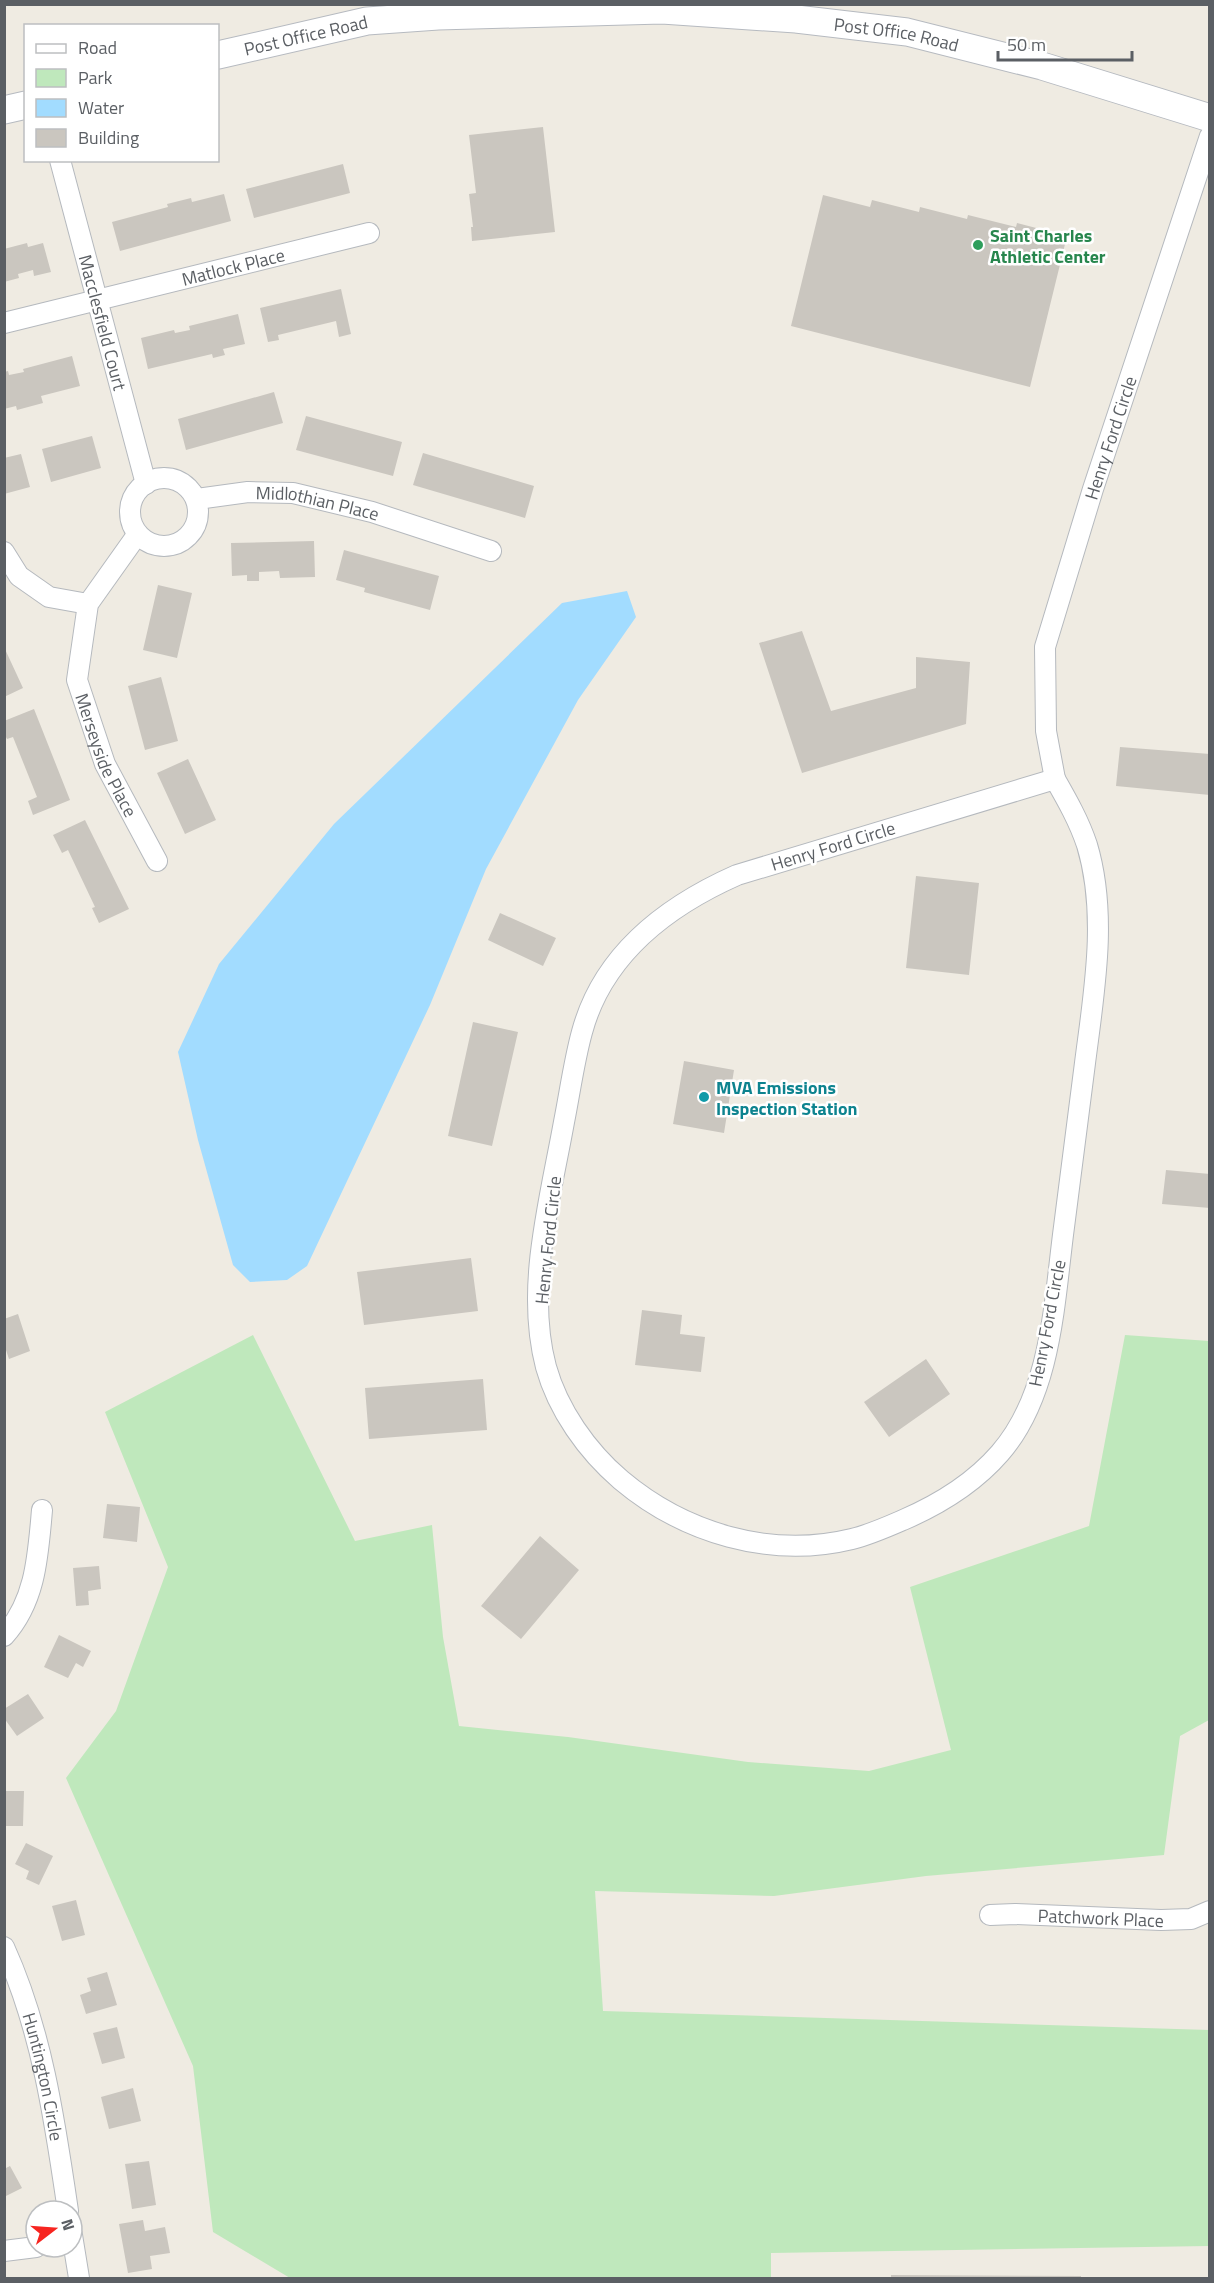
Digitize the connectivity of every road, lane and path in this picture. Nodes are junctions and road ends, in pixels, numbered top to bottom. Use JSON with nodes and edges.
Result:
{"nodes":[{"id":1,"x":437,"y":10,"type":"edge"},
{"id":2,"x":219,"y":56,"type":"edge"},
{"id":3,"x":24,"y":105,"type":"edge"},
{"id":4,"x":4,"y":110,"type":"edge"},
{"id":5,"x":1209,"y":118,"type":"edge"},
{"id":6,"x":1209,"y":136,"type":"edge"},
{"id":7,"x":61,"y":162,"type":"edge"},
{"id":8,"x":369,"y":233,"type":"dead end"},
{"id":9,"x":96,"y":301,"type":"junction"},
{"id":10,"x":4,"y":323,"type":"edge"},
{"id":11,"x":146,"y":484,"type":"junction"},
{"id":12,"x":197,"y":499,"type":"junction"},
{"id":13,"x":137,"y":535,"type":"junction"},
{"id":14,"x":491,"y":551,"type":"dead end"},
{"id":15,"x":4,"y":552,"type":"edge"},
{"id":16,"x":88,"y":604,"type":"junction"},
{"id":17,"x":1055,"y":779,"type":"junction"},
{"id":18,"x":157,"y":861,"type":"dead end"},
{"id":19,"x":42,"y":1510,"type":"dead end"},
{"id":20,"x":4,"y":1636,"type":"edge"},
{"id":21,"x":1209,"y":1911,"type":"edge"},
{"id":22,"x":990,"y":1915,"type":"dead end"},
{"id":23,"x":4,"y":1947,"type":"edge"},
{"id":24,"x":13,"y":1989,"type":"edge"},
{"id":25,"x":67,"y":2199,"type":"edge"},
{"id":26,"x":24,"y":2248,"type":"edge"},
{"id":27,"x":4,"y":2251,"type":"edge"},
{"id":28,"x":76,"y":2259,"type":"edge"},
{"id":29,"x":79,"y":2278,"type":"edge"}],
"edges":[{"from":1,"to":2,"type":"street","name":"Post Office Road"},
{"from":1,"to":5,"type":"street","name":"Post Office Road"},
{"from":3,"to":4,"type":"street"},
{"from":6,"to":17,"type":"street","name":"Henry Ford Circle"},
{"from":7,"to":9,"type":"street","name":"Macclesfield Court"},
{"from":8,"to":9,"type":"street","name":"Matlock Place"},
{"from":9,"to":10,"type":"street","name":"Matlock Place"},
{"from":9,"to":11,"type":"street","name":"Macclesfield Court"},
{"from":11,"to":12,"type":"street"},
{"from":11,"to":13,"type":"street"},
{"from":12,"to":13,"type":"street"},
{"from":12,"to":14,"type":"street","name":"Midlothian Place"},
{"from":13,"to":16,"type":"street","name":"Merseyside Place"},
{"from":15,"to":16,"type":"street"},
{"from":16,"to":18,"type":"street","name":"Merseyside Place"},
{"from":17,"to":17,"type":"street","name":"Henry Ford Circle"},
{"from":19,"to":20,"type":"street"},
{"from":21,"to":22,"type":"street","name":"Patchwork Place"},
{"from":23,"to":24,"type":"street","name":"Huntington Circle"},
{"from":24,"to":25,"type":"street","name":"Huntington Circle"},
{"from":26,"to":27,"type":"street"},
{"from":28,"to":29,"type":"street"}]}
